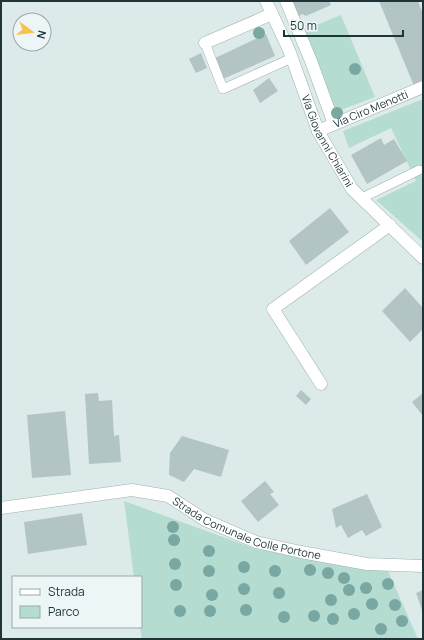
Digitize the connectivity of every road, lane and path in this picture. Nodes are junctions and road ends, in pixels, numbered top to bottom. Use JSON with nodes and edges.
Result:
{"nodes":[{"id":1,"x":266,"y":1,"type":"edge"},
{"id":2,"x":286,"y":1,"type":"edge"},
{"id":3,"x":272,"y":14,"type":"junction"},
{"id":4,"x":205,"y":43,"type":"joint"},
{"id":5,"x":292,"y":58,"type":"junction"},
{"id":6,"x":423,"y":87,"type":"edge"},
{"id":7,"x":334,"y":124,"type":"junction"},
{"id":8,"x":318,"y":131,"type":"junction"},
{"id":9,"x":419,"y":170,"type":"dead end"},
{"id":10,"x":362,"y":198,"type":"junction"},
{"id":11,"x":390,"y":225,"type":"junction"},
{"id":12,"x":422,"y":256,"type":"edge"},
{"id":13,"x":321,"y":384,"type":"dead end"},
{"id":14,"x":1,"y":508,"type":"edge"},
{"id":15,"x":423,"y":566,"type":"edge"}],
"edges":[{"from":1,"to":3,"type":"street","name":"Via Giovanni Chiarini"},
{"from":2,"to":7,"type":"street"},
{"from":3,"to":4,"type":"street"},
{"from":3,"to":5,"type":"street","name":"Via Giovanni Chiarini"},
{"from":4,"to":5,"type":"lane"},
{"from":5,"to":8,"type":"street","name":"Via Giovanni Chiarini"},
{"from":6,"to":7,"type":"street","name":"Via Ciro Menotti"},
{"from":7,"to":8,"type":"street","name":"Via Ciro Menotti"},
{"from":8,"to":10,"type":"street","name":"Via Giovanni Chiarini"},
{"from":9,"to":10,"type":"lane"},
{"from":10,"to":11,"type":"street","name":"Via Giovanni Chiarini"},
{"from":11,"to":12,"type":"street","name":"Via Giovanni Chiarini"},
{"from":11,"to":13,"type":"street"},
{"from":14,"to":15,"type":"street","name":"Strada Comunale Colle Portone"}]}
